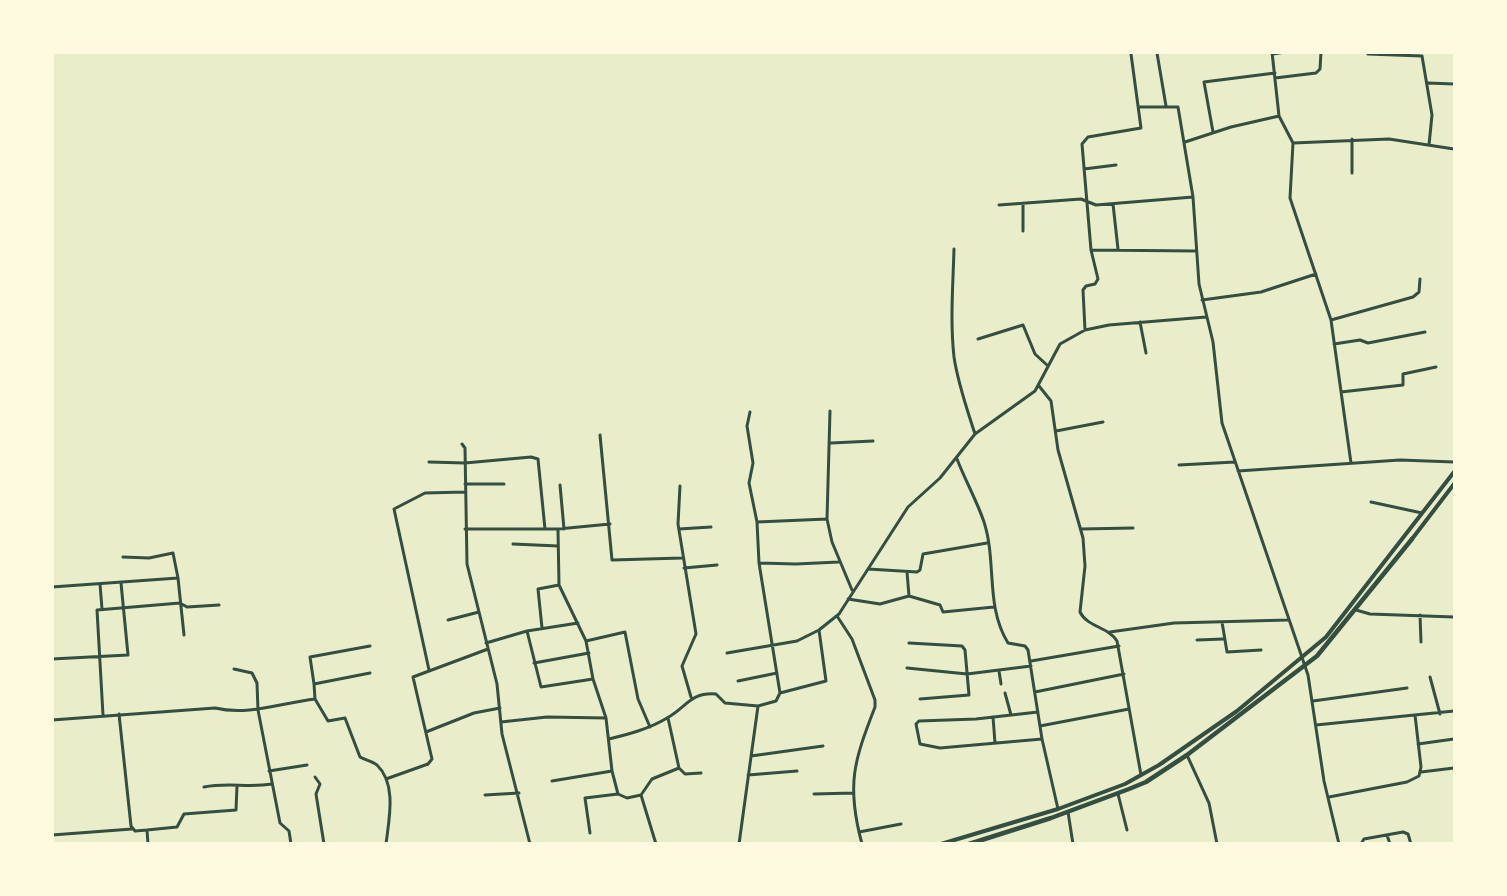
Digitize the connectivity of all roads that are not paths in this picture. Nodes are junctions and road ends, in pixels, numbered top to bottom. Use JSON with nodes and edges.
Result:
{"nodes":[{"id":1,"x":1286,"y":52,"type":"edge"},
{"id":2,"x":1321,"y":52,"type":"edge"},
{"id":3,"x":1156,"y":53,"type":"edge"},
{"id":4,"x":1272,"y":53,"type":"edge"},
{"id":5,"x":1400,"y":53,"type":"edge"},
{"id":6,"x":1131,"y":54,"type":"dead end"},
{"id":7,"x":1368,"y":54,"type":"edge"},
{"id":8,"x":1275,"y":73,"type":"junction"},
{"id":9,"x":1275,"y":78,"type":"junction"},
{"id":10,"x":1428,"y":83,"type":"junction"},
{"id":11,"x":1455,"y":84,"type":"edge"},
{"id":12,"x":1166,"y":106,"type":"junction"},
{"id":13,"x":1139,"y":107,"type":"junction"},
{"id":14,"x":1279,"y":116,"type":"junction"},
{"id":15,"x":1213,"y":132,"type":"junction"},
{"id":16,"x":1352,"y":139,"type":"junction"},
{"id":17,"x":1185,"y":141,"type":"junction"},
{"id":18,"x":1293,"y":142,"type":"junction"},
{"id":19,"x":1429,"y":146,"type":"junction"},
{"id":20,"x":1455,"y":149,"type":"edge"},
{"id":21,"x":1116,"y":165,"type":"dead end"},
{"id":22,"x":1084,"y":169,"type":"junction"},
{"id":23,"x":1352,"y":173,"type":"dead end"},
{"id":24,"x":1193,"y":197,"type":"junction"},
{"id":25,"x":1086,"y":201,"type":"junction"},
{"id":26,"x":1023,"y":203,"type":"junction"},
{"id":27,"x":1113,"y":204,"type":"junction"},
{"id":28,"x":999,"y":205,"type":"dead end"},
{"id":29,"x":1023,"y":231,"type":"dead end"},
{"id":30,"x":954,"y":249,"type":"dead end"},
{"id":31,"x":1118,"y":249,"type":"junction"},
{"id":32,"x":1091,"y":250,"type":"junction"},
{"id":33,"x":1196,"y":251,"type":"junction"},
{"id":34,"x":1316,"y":274,"type":"junction"},
{"id":35,"x":1420,"y":279,"type":"dead end"},
{"id":36,"x":1202,"y":300,"type":"junction"},
{"id":37,"x":1206,"y":317,"type":"junction"},
{"id":38,"x":1331,"y":320,"type":"junction"},
{"id":39,"x":1140,"y":322,"type":"junction"},
{"id":40,"x":1085,"y":330,"type":"junction"},
{"id":41,"x":1425,"y":332,"type":"dead end"},
{"id":42,"x":978,"y":339,"type":"dead end"},
{"id":43,"x":1334,"y":344,"type":"junction"},
{"id":44,"x":1146,"y":353,"type":"dead end"},
{"id":45,"x":1048,"y":366,"type":"junction"},
{"id":46,"x":1436,"y":367,"type":"dead end"},
{"id":47,"x":1038,"y":386,"type":"junction"},
{"id":48,"x":1341,"y":392,"type":"junction"},
{"id":49,"x":830,"y":411,"type":"dead end"},
{"id":50,"x":750,"y":412,"type":"dead end"},
{"id":51,"x":1103,"y":422,"type":"dead end"},
{"id":52,"x":1056,"y":431,"type":"junction"},
{"id":53,"x":975,"y":434,"type":"junction"},
{"id":54,"x":600,"y":435,"type":"dead end"},
{"id":55,"x":873,"y":441,"type":"dead end"},
{"id":56,"x":831,"y":443,"type":"junction"},
{"id":57,"x":462,"y":444,"type":"dead end"},
{"id":58,"x":957,"y":459,"type":"junction"},
{"id":59,"x":429,"y":462,"type":"dead end"},
{"id":60,"x":1235,"y":462,"type":"junction"},
{"id":61,"x":1455,"y":462,"type":"edge"},
{"id":62,"x":465,"y":463,"type":"junction"},
{"id":63,"x":1351,"y":463,"type":"junction"},
{"id":64,"x":1179,"y":465,"type":"dead end"},
{"id":65,"x":1238,"y":471,"type":"junction"},
{"id":66,"x":1455,"y":472,"type":"edge"},
{"id":67,"x":465,"y":484,"type":"junction"},
{"id":68,"x":504,"y":484,"type":"dead end"},
{"id":69,"x":1455,"y":484,"type":"edge"},
{"id":70,"x":560,"y":485,"type":"dead end"},
{"id":71,"x":680,"y":486,"type":"dead end"},
{"id":72,"x":465,"y":492,"type":"junction"},
{"id":73,"x":1371,"y":502,"type":"dead end"},
{"id":74,"x":1424,"y":513,"type":"junction"},
{"id":75,"x":827,"y":519,"type":"junction"},
{"id":76,"x":757,"y":522,"type":"junction"},
{"id":77,"x":610,"y":524,"type":"junction"},
{"id":78,"x":711,"y":527,"type":"dead end"},
{"id":79,"x":1133,"y":528,"type":"dead end"},
{"id":80,"x":465,"y":529,"type":"junction"},
{"id":81,"x":545,"y":529,"type":"junction"},
{"id":82,"x":558,"y":529,"type":"junction"},
{"id":83,"x":564,"y":529,"type":"junction"},
{"id":84,"x":679,"y":529,"type":"junction"},
{"id":85,"x":1081,"y":529,"type":"junction"},
{"id":86,"x":1413,"y":539,"type":"joint"},
{"id":87,"x":987,"y":543,"type":"junction"},
{"id":88,"x":513,"y":544,"type":"dead end"},
{"id":89,"x":558,"y":546,"type":"junction"},
{"id":90,"x":123,"y":557,"type":"dead end"},
{"id":91,"x":682,"y":558,"type":"junction"},
{"id":92,"x":839,"y":562,"type":"junction"},
{"id":93,"x":759,"y":563,"type":"junction"},
{"id":94,"x":717,"y":565,"type":"dead end"},
{"id":95,"x":684,"y":568,"type":"junction"},
{"id":96,"x":868,"y":569,"type":"junction"},
{"id":97,"x":907,"y":572,"type":"junction"},
{"id":98,"x":178,"y":579,"type":"junction"},
{"id":99,"x":121,"y":583,"type":"junction"},
{"id":100,"x":100,"y":584,"type":"junction"},
{"id":101,"x":559,"y":585,"type":"junction"},
{"id":102,"x":52,"y":587,"type":"edge"},
{"id":103,"x":852,"y":590,"type":"junction"},
{"id":104,"x":909,"y":596,"type":"junction"},
{"id":105,"x":848,"y":599,"type":"junction"},
{"id":106,"x":180,"y":603,"type":"junction"},
{"id":107,"x":219,"y":605,"type":"dead end"},
{"id":108,"x":124,"y":607,"type":"junction"},
{"id":109,"x":994,"y":607,"type":"junction"},
{"id":110,"x":102,"y":609,"type":"junction"},
{"id":111,"x":1356,"y":610,"type":"junction"},
{"id":112,"x":479,"y":612,"type":"junction"},
{"id":113,"x":1420,"y":615,"type":"junction"},
{"id":114,"x":837,"y":616,"type":"junction"},
{"id":115,"x":1455,"y":617,"type":"edge"},
{"id":116,"x":448,"y":620,"type":"dead end"},
{"id":117,"x":1288,"y":620,"type":"junction"},
{"id":118,"x":1222,"y":622,"type":"junction"},
{"id":119,"x":579,"y":623,"type":"junction"},
{"id":120,"x":542,"y":628,"type":"junction"},
{"id":121,"x":819,"y":630,"type":"junction"},
{"id":122,"x":527,"y":631,"type":"junction"},
{"id":123,"x":1110,"y":632,"type":"junction"},
{"id":124,"x":184,"y":635,"type":"dead end"},
{"id":125,"x":1223,"y":639,"type":"junction"},
{"id":126,"x":1197,"y":640,"type":"dead end"},
{"id":127,"x":586,"y":641,"type":"junction"},
{"id":128,"x":1421,"y":642,"type":"dead end"},
{"id":129,"x":486,"y":643,"type":"junction"},
{"id":130,"x":909,"y":643,"type":"dead end"},
{"id":131,"x":771,"y":644,"type":"junction"},
{"id":132,"x":370,"y":646,"type":"dead end"},
{"id":133,"x":1119,"y":646,"type":"junction"},
{"id":134,"x":488,"y":649,"type":"junction"},
{"id":135,"x":1261,"y":650,"type":"dead end"},
{"id":136,"x":589,"y":653,"type":"junction"},
{"id":137,"x":727,"y":653,"type":"dead end"},
{"id":138,"x":99,"y":656,"type":"junction"},
{"id":139,"x":1302,"y":658,"type":"junction"},
{"id":140,"x":52,"y":659,"type":"edge"},
{"id":141,"x":1031,"y":661,"type":"junction"},
{"id":142,"x":534,"y":663,"type":"junction"},
{"id":143,"x":1032,"y":666,"type":"junction"},
{"id":144,"x":1305,"y":666,"type":"junction"},
{"id":145,"x":907,"y":668,"type":"dead end"},
{"id":146,"x":234,"y":669,"type":"dead end"},
{"id":147,"x":429,"y":670,"type":"junction"},
{"id":148,"x":999,"y":670,"type":"junction"},
{"id":149,"x":777,"y":673,"type":"junction"},
{"id":150,"x":370,"y":674,"type":"dead end"},
{"id":151,"x":967,"y":674,"type":"junction"},
{"id":152,"x":1124,"y":674,"type":"junction"},
{"id":153,"x":1430,"y":677,"type":"dead end"},
{"id":154,"x":593,"y":679,"type":"junction"},
{"id":155,"x":738,"y":681,"type":"dead end"},
{"id":156,"x":314,"y":684,"type":"junction"},
{"id":157,"x":1001,"y":684,"type":"dead end"},
{"id":158,"x":1407,"y":688,"type":"dead end"},
{"id":159,"x":1035,"y":692,"type":"junction"},
{"id":160,"x":780,"y":693,"type":"junction"},
{"id":161,"x":1005,"y":693,"type":"dead end"},
{"id":162,"x":691,"y":698,"type":"junction"},
{"id":163,"x":315,"y":699,"type":"junction"},
{"id":164,"x":920,"y":699,"type":"dead end"},
{"id":165,"x":1313,"y":701,"type":"junction"},
{"id":166,"x":758,"y":706,"type":"junction"},
{"id":167,"x":500,"y":708,"type":"junction"},
{"id":168,"x":1130,"y":709,"type":"junction"},
{"id":169,"x":258,"y":710,"type":"junction"},
{"id":170,"x":1455,"y":711,"type":"edge"},
{"id":171,"x":1038,"y":712,"type":"junction"},
{"id":172,"x":119,"y":714,"type":"junction"},
{"id":173,"x":1440,"y":714,"type":"junction"},
{"id":174,"x":103,"y":715,"type":"junction"},
{"id":175,"x":1011,"y":715,"type":"junction"},
{"id":176,"x":1415,"y":715,"type":"junction"},
{"id":177,"x":993,"y":717,"type":"junction"},
{"id":178,"x":606,"y":718,"type":"junction"},
{"id":179,"x":668,"y":718,"type":"junction"},
{"id":180,"x":52,"y":720,"type":"edge"},
{"id":181,"x":501,"y":722,"type":"junction"},
{"id":182,"x":1316,"y":725,"type":"junction"},
{"id":183,"x":1040,"y":726,"type":"junction"},
{"id":184,"x":650,"y":727,"type":"junction"},
{"id":185,"x":426,"y":732,"type":"junction"},
{"id":186,"x":609,"y":739,"type":"junction"},
{"id":187,"x":1042,"y":739,"type":"junction"},
{"id":188,"x":1455,"y":739,"type":"edge"},
{"id":189,"x":995,"y":744,"type":"junction"},
{"id":190,"x":1418,"y":744,"type":"junction"},
{"id":191,"x":823,"y":746,"type":"dead end"},
{"id":192,"x":1187,"y":755,"type":"junction"},
{"id":193,"x":751,"y":756,"type":"junction"},
{"id":194,"x":307,"y":765,"type":"dead end"},
{"id":195,"x":680,"y":768,"type":"junction"},
{"id":196,"x":1455,"y":768,"type":"edge"},
{"id":197,"x":269,"y":771,"type":"junction"},
{"id":198,"x":612,"y":771,"type":"junction"},
{"id":199,"x":797,"y":771,"type":"dead end"},
{"id":200,"x":1422,"y":772,"type":"junction"},
{"id":201,"x":701,"y":773,"type":"dead end"},
{"id":202,"x":748,"y":775,"type":"junction"},
{"id":203,"x":1141,"y":776,"type":"junction"},
{"id":204,"x":315,"y":777,"type":"dead end"},
{"id":205,"x":386,"y":779,"type":"junction"},
{"id":206,"x":552,"y":781,"type":"dead end"},
{"id":207,"x":272,"y":784,"type":"junction"},
{"id":208,"x":237,"y":786,"type":"junction"},
{"id":209,"x":204,"y":787,"type":"dead end"},
{"id":210,"x":519,"y":792,"type":"junction"},
{"id":211,"x":853,"y":793,"type":"junction"},
{"id":212,"x":618,"y":794,"type":"junction"},
{"id":213,"x":814,"y":794,"type":"dead end"},
{"id":214,"x":1118,"y":794,"type":"junction"},
{"id":215,"x":485,"y":795,"type":"dead end"},
{"id":216,"x":641,"y":795,"type":"junction"},
{"id":217,"x":1329,"y":797,"type":"junction"},
{"id":218,"x":1058,"y":809,"type":"junction"},
{"id":219,"x":1068,"y":812,"type":"junction"},
{"id":220,"x":900,"y":824,"type":"dead end"},
{"id":221,"x":132,"y":829,"type":"junction"},
{"id":222,"x":147,"y":830,"type":"junction"},
{"id":223,"x":1127,"y":830,"type":"dead end"},
{"id":224,"x":859,"y":832,"type":"junction"},
{"id":225,"x":590,"y":833,"type":"dead end"},
{"id":226,"x":52,"y":835,"type":"edge"},
{"id":227,"x":1388,"y":835,"type":"junction"},
{"id":228,"x":148,"y":843,"type":"edge"},
{"id":229,"x":291,"y":843,"type":"edge"},
{"id":230,"x":324,"y":843,"type":"edge"},
{"id":231,"x":386,"y":843,"type":"edge"},
{"id":232,"x":530,"y":843,"type":"edge"},
{"id":233,"x":656,"y":843,"type":"edge"},
{"id":234,"x":739,"y":843,"type":"edge"},
{"id":235,"x":862,"y":843,"type":"edge"},
{"id":236,"x":941,"y":843,"type":"edge"},
{"id":237,"x":969,"y":843,"type":"edge"},
{"id":238,"x":1073,"y":843,"type":"edge"},
{"id":239,"x":1217,"y":843,"type":"edge"},
{"id":240,"x":1339,"y":843,"type":"edge"},
{"id":241,"x":1361,"y":843,"type":"edge"},
{"id":242,"x":1390,"y":843,"type":"edge"},
{"id":243,"x":1411,"y":843,"type":"edge"}],
"edges":[{"from":1,"to":4,"type":"street"},
{"from":2,"to":9,"type":"street"},
{"from":3,"to":12,"type":"street"},
{"from":4,"to":8,"type":"street"},
{"from":5,"to":7,"type":"street"},
{"from":5,"to":10,"type":"street"},
{"from":6,"to":13,"type":"street"},
{"from":8,"to":9,"type":"street"},
{"from":8,"to":15,"type":"street"},
{"from":9,"to":14,"type":"street"},
{"from":10,"to":11,"type":"street"},
{"from":10,"to":19,"type":"street"},
{"from":12,"to":13,"type":"street"},
{"from":12,"to":17,"type":"street"},
{"from":13,"to":22,"type":"street"},
{"from":14,"to":15,"type":"street"},
{"from":14,"to":18,"type":"street"},
{"from":15,"to":17,"type":"street"},
{"from":16,"to":18,"type":"street"},
{"from":16,"to":19,"type":"street"},
{"from":16,"to":23,"type":"street"},
{"from":17,"to":24,"type":"street"},
{"from":18,"to":34,"type":"street"},
{"from":19,"to":20,"type":"street"},
{"from":21,"to":22,"type":"street"},
{"from":22,"to":25,"type":"street"},
{"from":24,"to":27,"type":"street"},
{"from":24,"to":33,"type":"street"},
{"from":25,"to":26,"type":"street"},
{"from":25,"to":27,"type":"street"},
{"from":25,"to":32,"type":"street"},
{"from":26,"to":28,"type":"street"},
{"from":26,"to":29,"type":"street"},
{"from":27,"to":31,"type":"street"},
{"from":30,"to":53,"type":"street"},
{"from":31,"to":32,"type":"street"},
{"from":31,"to":33,"type":"street"},
{"from":32,"to":40,"type":"street"},
{"from":33,"to":36,"type":"street"},
{"from":34,"to":36,"type":"street"},
{"from":34,"to":38,"type":"street"},
{"from":35,"to":38,"type":"street"},
{"from":36,"to":37,"type":"street"},
{"from":37,"to":39,"type":"street"},
{"from":37,"to":60,"type":"street"},
{"from":38,"to":43,"type":"street"},
{"from":39,"to":40,"type":"street"},
{"from":39,"to":44,"type":"street"},
{"from":40,"to":45,"type":"street"},
{"from":41,"to":43,"type":"street"},
{"from":42,"to":45,"type":"street"},
{"from":43,"to":48,"type":"street"},
{"from":45,"to":47,"type":"street"},
{"from":46,"to":48,"type":"street"},
{"from":47,"to":52,"type":"street"},
{"from":47,"to":53,"type":"street"},
{"from":48,"to":63,"type":"street"},
{"from":49,"to":56,"type":"street"},
{"from":50,"to":76,"type":"street"},
{"from":51,"to":52,"type":"street"},
{"from":52,"to":85,"type":"street"},
{"from":53,"to":58,"type":"street"},
{"from":54,"to":77,"type":"street"},
{"from":55,"to":56,"type":"street"},
{"from":56,"to":75,"type":"street"},
{"from":57,"to":62,"type":"street"},
{"from":58,"to":87,"type":"street"},
{"from":58,"to":96,"type":"street"},
{"from":59,"to":62,"type":"street"},
{"from":60,"to":64,"type":"street"},
{"from":60,"to":65,"type":"street"},
{"from":61,"to":63,"type":"street"},
{"from":62,"to":67,"type":"street"},
{"from":62,"to":81,"type":"street"},
{"from":63,"to":65,"type":"street"},
{"from":65,"to":117,"type":"street"},
{"from":66,"to":74,"type":"main road"},
{"from":67,"to":68,"type":"street"},
{"from":67,"to":72,"type":"street"},
{"from":69,"to":86,"type":"main road"},
{"from":70,"to":83,"type":"street"},
{"from":71,"to":84,"type":"street"},
{"from":72,"to":80,"type":"street"},
{"from":72,"to":147,"type":"street"},
{"from":73,"to":74,"type":"street"},
{"from":74,"to":139,"type":"main road"},
{"from":75,"to":76,"type":"street"},
{"from":75,"to":92,"type":"street"},
{"from":76,"to":93,"type":"street"},
{"from":77,"to":83,"type":"street"},
{"from":77,"to":91,"type":"street"},
{"from":78,"to":84,"type":"street"},
{"from":79,"to":85,"type":"street"},
{"from":80,"to":81,"type":"street"},
{"from":80,"to":112,"type":"street"},
{"from":81,"to":82,"type":"street"},
{"from":82,"to":83,"type":"street"},
{"from":82,"to":89,"type":"street"},
{"from":84,"to":91,"type":"street"},
{"from":85,"to":123,"type":"street"},
{"from":86,"to":111,"type":"main road"},
{"from":87,"to":97,"type":"street"},
{"from":87,"to":109,"type":"street"},
{"from":88,"to":89,"type":"street"},
{"from":89,"to":101,"type":"street"},
{"from":90,"to":98,"type":"street"},
{"from":91,"to":95,"type":"street"},
{"from":92,"to":93,"type":"street"},
{"from":92,"to":103,"type":"street"},
{"from":93,"to":131,"type":"street"},
{"from":94,"to":95,"type":"street"},
{"from":95,"to":162,"type":"street"},
{"from":96,"to":97,"type":"street"},
{"from":96,"to":103,"type":"street"},
{"from":97,"to":104,"type":"street"},
{"from":98,"to":99,"type":"street"},
{"from":98,"to":106,"type":"street"},
{"from":99,"to":100,"type":"street"},
{"from":99,"to":108,"type":"street"},
{"from":100,"to":102,"type":"street"},
{"from":100,"to":110,"type":"street"},
{"from":101,"to":119,"type":"street"},
{"from":101,"to":120,"type":"street"},
{"from":103,"to":105,"type":"street"},
{"from":104,"to":105,"type":"street"},
{"from":104,"to":109,"type":"street"},
{"from":105,"to":114,"type":"street"},
{"from":106,"to":107,"type":"street"},
{"from":106,"to":108,"type":"street"},
{"from":106,"to":124,"type":"street"},
{"from":108,"to":110,"type":"street"},
{"from":108,"to":138,"type":"street"},
{"from":109,"to":141,"type":"street"},
{"from":110,"to":138,"type":"street"},
{"from":111,"to":113,"type":"street"},
{"from":111,"to":144,"type":"main road"},
{"from":112,"to":116,"type":"street"},
{"from":112,"to":129,"type":"street"},
{"from":113,"to":115,"type":"street"},
{"from":113,"to":128,"type":"street"},
{"from":114,"to":121,"type":"street"},
{"from":114,"to":211,"type":"street"},
{"from":117,"to":118,"type":"street"},
{"from":117,"to":139,"type":"street"},
{"from":118,"to":123,"type":"street"},
{"from":118,"to":125,"type":"street"},
{"from":119,"to":120,"type":"street"},
{"from":119,"to":127,"type":"street"},
{"from":120,"to":122,"type":"street"},
{"from":121,"to":131,"type":"street"},
{"from":121,"to":160,"type":"street"},
{"from":122,"to":129,"type":"street"},
{"from":122,"to":142,"type":"street"},
{"from":123,"to":133,"type":"street"},
{"from":125,"to":126,"type":"street"},
{"from":125,"to":135,"type":"street"},
{"from":127,"to":136,"type":"street"},
{"from":127,"to":184,"type":"street"},
{"from":129,"to":134,"type":"street"},
{"from":130,"to":151,"type":"street"},
{"from":131,"to":137,"type":"street"},
{"from":131,"to":149,"type":"street"},
{"from":132,"to":156,"type":"street"},
{"from":133,"to":141,"type":"street"},
{"from":133,"to":152,"type":"street"},
{"from":134,"to":147,"type":"street"},
{"from":134,"to":167,"type":"street"},
{"from":136,"to":142,"type":"street"},
{"from":136,"to":154,"type":"street"},
{"from":138,"to":140,"type":"street"},
{"from":138,"to":174,"type":"street"},
{"from":139,"to":144,"type":"street"},
{"from":139,"to":203,"type":"main road"},
{"from":141,"to":143,"type":"street"},
{"from":142,"to":154,"type":"street"},
{"from":143,"to":148,"type":"street"},
{"from":143,"to":159,"type":"street"},
{"from":144,"to":165,"type":"street"},
{"from":144,"to":192,"type":"main road"},
{"from":145,"to":151,"type":"street"},
{"from":146,"to":169,"type":"street"},
{"from":147,"to":185,"type":"street"},
{"from":148,"to":151,"type":"street"},
{"from":148,"to":157,"type":"street"},
{"from":149,"to":155,"type":"street"},
{"from":149,"to":160,"type":"street"},
{"from":150,"to":156,"type":"street"},
{"from":151,"to":164,"type":"street"},
{"from":152,"to":159,"type":"street"},
{"from":152,"to":168,"type":"street"},
{"from":153,"to":173,"type":"street"},
{"from":154,"to":178,"type":"street"},
{"from":156,"to":163,"type":"street"},
{"from":158,"to":165,"type":"street"},
{"from":159,"to":171,"type":"street"},
{"from":160,"to":166,"type":"street"},
{"from":161,"to":175,"type":"street"},
{"from":162,"to":166,"type":"street"},
{"from":162,"to":179,"type":"street"},
{"from":163,"to":169,"type":"street"},
{"from":163,"to":205,"type":"street"},
{"from":165,"to":182,"type":"street"},
{"from":166,"to":193,"type":"street"},
{"from":167,"to":181,"type":"street"},
{"from":167,"to":185,"type":"street"},
{"from":168,"to":183,"type":"street"},
{"from":168,"to":203,"type":"street"},
{"from":169,"to":172,"type":"street"},
{"from":169,"to":197,"type":"street"},
{"from":170,"to":173,"type":"street"},
{"from":171,"to":175,"type":"street"},
{"from":171,"to":183,"type":"street"},
{"from":172,"to":174,"type":"street"},
{"from":172,"to":221,"type":"street"},
{"from":173,"to":176,"type":"street"},
{"from":174,"to":180,"type":"street"},
{"from":175,"to":177,"type":"street"},
{"from":176,"to":182,"type":"street"},
{"from":176,"to":190,"type":"street"},
{"from":177,"to":189,"type":"street"},
{"from":177,"to":189,"type":"street"},
{"from":178,"to":181,"type":"street"},
{"from":178,"to":186,"type":"street"},
{"from":179,"to":184,"type":"street"},
{"from":179,"to":195,"type":"street"},
{"from":181,"to":210,"type":"street"},
{"from":182,"to":217,"type":"street"},
{"from":183,"to":187,"type":"street"},
{"from":184,"to":186,"type":"street"},
{"from":185,"to":205,"type":"street"},
{"from":186,"to":198,"type":"street"},
{"from":187,"to":189,"type":"street"},
{"from":187,"to":218,"type":"street"},
{"from":188,"to":190,"type":"street"},
{"from":190,"to":200,"type":"street"},
{"from":191,"to":193,"type":"street"},
{"from":192,"to":214,"type":"main road"},
{"from":192,"to":239,"type":"street"},
{"from":193,"to":202,"type":"street"},
{"from":194,"to":197,"type":"street"},
{"from":195,"to":201,"type":"street"},
{"from":195,"to":216,"type":"street"},
{"from":196,"to":200,"type":"street"},
{"from":197,"to":207,"type":"street"},
{"from":198,"to":206,"type":"street"},
{"from":198,"to":212,"type":"street"},
{"from":199,"to":202,"type":"street"},
{"from":200,"to":217,"type":"street"},
{"from":202,"to":234,"type":"street"},
{"from":203,"to":218,"type":"main road"},
{"from":204,"to":230,"type":"street"},
{"from":205,"to":231,"type":"street"},
{"from":207,"to":208,"type":"street"},
{"from":207,"to":229,"type":"street"},
{"from":208,"to":209,"type":"street"},
{"from":208,"to":222,"type":"street"},
{"from":210,"to":215,"type":"street"},
{"from":210,"to":232,"type":"street"},
{"from":211,"to":213,"type":"street"},
{"from":211,"to":224,"type":"street"},
{"from":212,"to":216,"type":"street"},
{"from":212,"to":225,"type":"street"},
{"from":214,"to":219,"type":"main road"},
{"from":214,"to":223,"type":"street"},
{"from":216,"to":233,"type":"street"},
{"from":217,"to":240,"type":"street"},
{"from":218,"to":236,"type":"main road"},
{"from":219,"to":237,"type":"main road"},
{"from":219,"to":238,"type":"street"},
{"from":220,"to":224,"type":"street"},
{"from":221,"to":222,"type":"street"},
{"from":221,"to":226,"type":"street"},
{"from":222,"to":228,"type":"street"},
{"from":224,"to":235,"type":"street"},
{"from":227,"to":241,"type":"street"},
{"from":227,"to":242,"type":"street"},
{"from":227,"to":243,"type":"street"}]}
